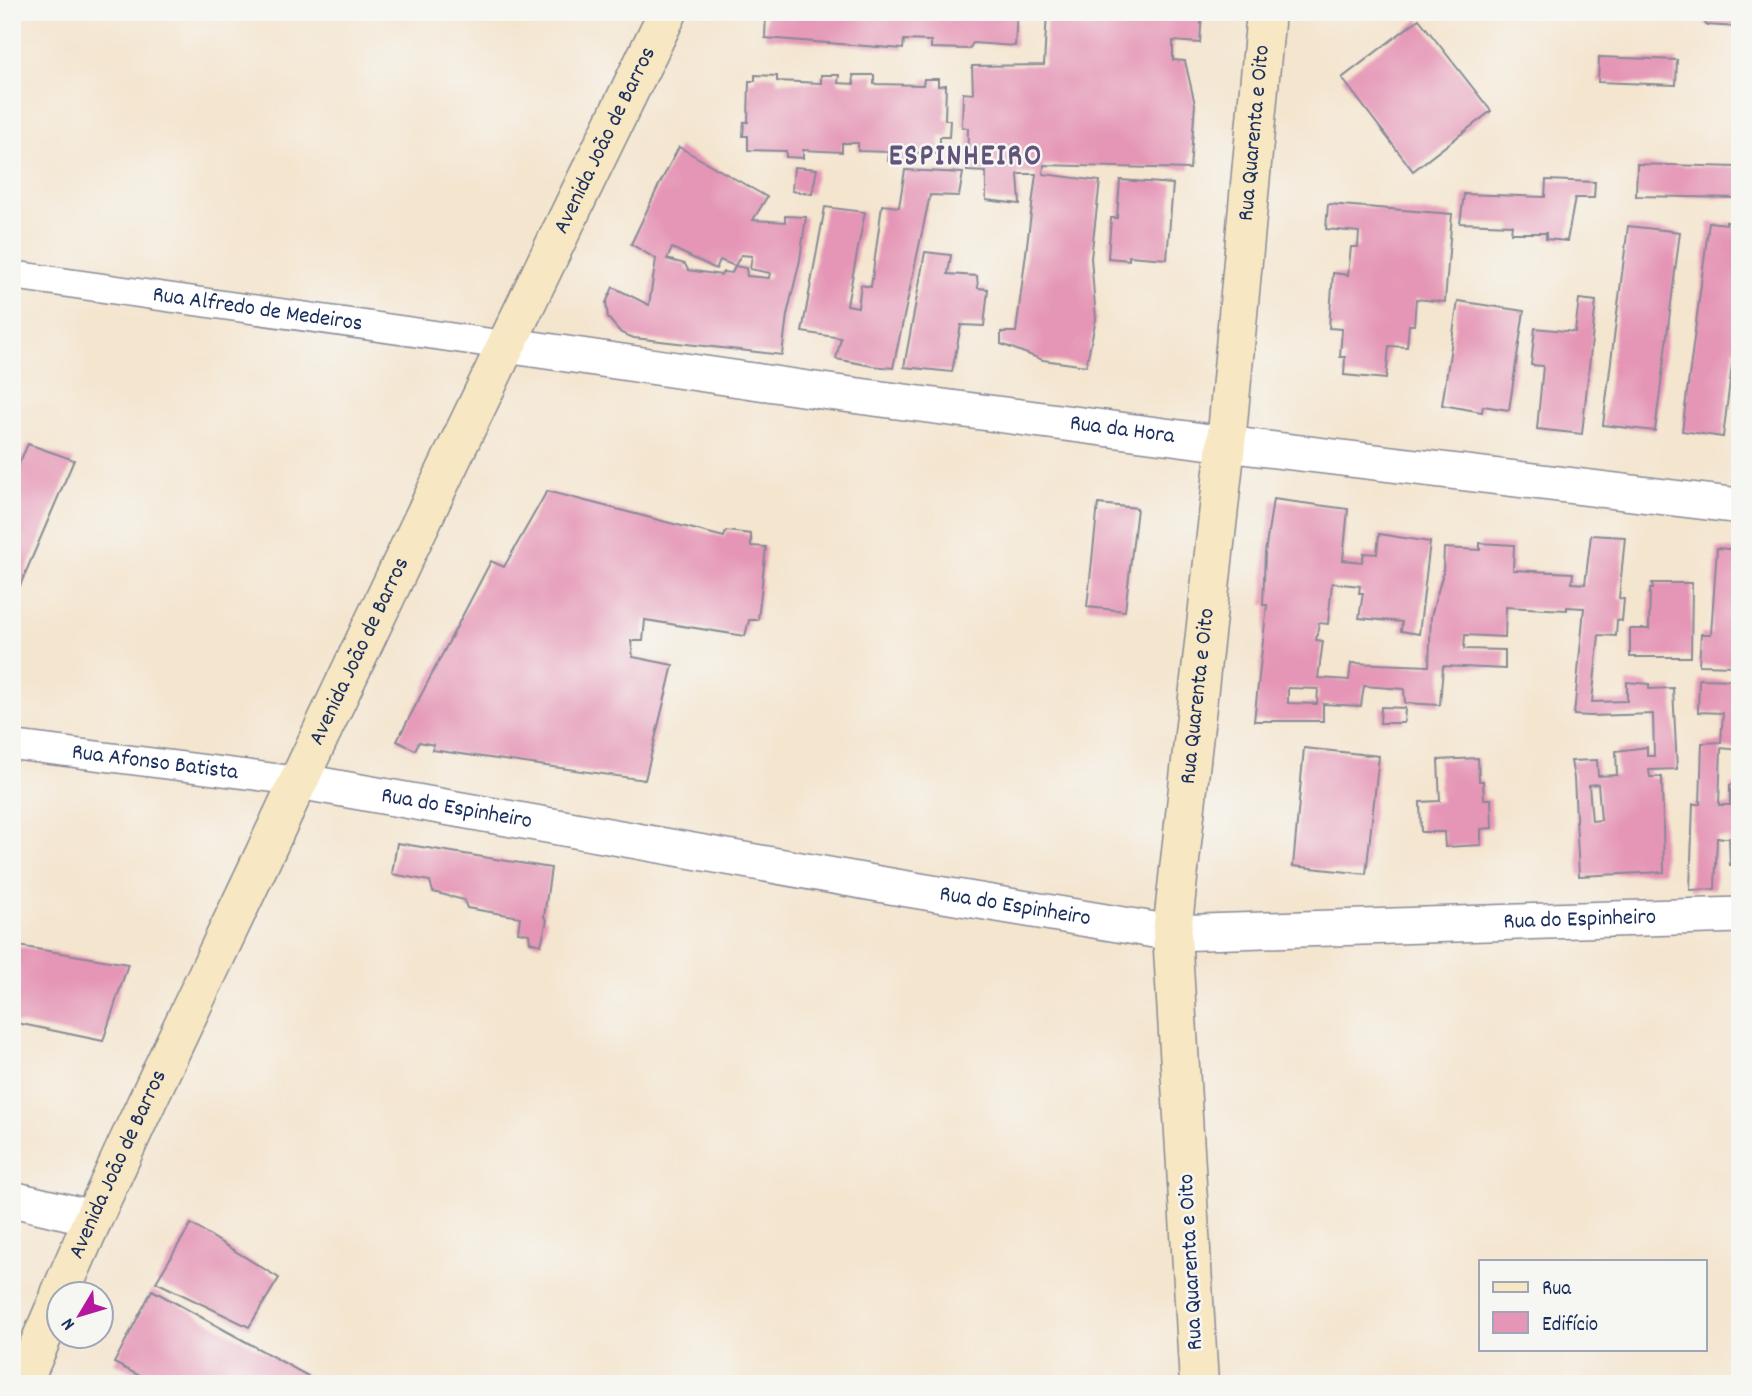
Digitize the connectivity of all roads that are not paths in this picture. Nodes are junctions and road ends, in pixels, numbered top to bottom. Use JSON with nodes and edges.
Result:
{"nodes":[{"id":1,"x":668,"y":12,"type":"edge"},
{"id":2,"x":1266,"y":12,"type":"edge"},
{"id":3,"x":12,"y":275,"type":"edge"},
{"id":4,"x":505,"y":345,"type":"junction"},
{"id":5,"x":1226,"y":444,"type":"junction"},
{"id":6,"x":1740,"y":506,"type":"edge"},
{"id":7,"x":12,"y":745,"type":"edge"},
{"id":8,"x":298,"y":781,"type":"junction"},
{"id":9,"x":1740,"y":915,"type":"edge"},
{"id":10,"x":1172,"y":933,"type":"junction"},
{"id":11,"x":12,"y":1199,"type":"edge"},
{"id":12,"x":93,"y":1218,"type":"junction"},
{"id":13,"x":66,"y":1280,"type":"edge"},
{"id":14,"x":46,"y":1328,"type":"edge"},
{"id":15,"x":22,"y":1384,"type":"edge"},
{"id":16,"x":1199,"y":1384,"type":"edge"}],
"edges":[{"from":1,"to":4,"type":"main road","name":"Avenida João de Barros"},
{"from":2,"to":5,"type":"main road","name":"Rua Quarenta e Oito"},
{"from":3,"to":4,"type":"street","name":"Rua Alfredo de Medeiros"},
{"from":4,"to":5,"type":"street","name":"Rua da Hora"},
{"from":4,"to":8,"type":"main road","name":"Avenida João de Barros"},
{"from":5,"to":6,"type":"street","name":"Rua da Hora"},
{"from":5,"to":10,"type":"main road","name":"Rua Quarenta e Oito"},
{"from":7,"to":8,"type":"street","name":"Rua Afonso Batista"},
{"from":8,"to":10,"type":"street","name":"Rua do Espinheiro"},
{"from":8,"to":12,"type":"main road","name":"Avenida João de Barros"},
{"from":9,"to":10,"type":"street","name":"Rua do Espinheiro"},
{"from":10,"to":16,"type":"main road","name":"Rua Quarenta e Oito"},
{"from":11,"to":12,"type":"street"},
{"from":12,"to":13,"type":"main road","name":"Avenida João de Barros"},
{"from":14,"to":15,"type":"main road","name":"Avenida João de Barros"}]}
